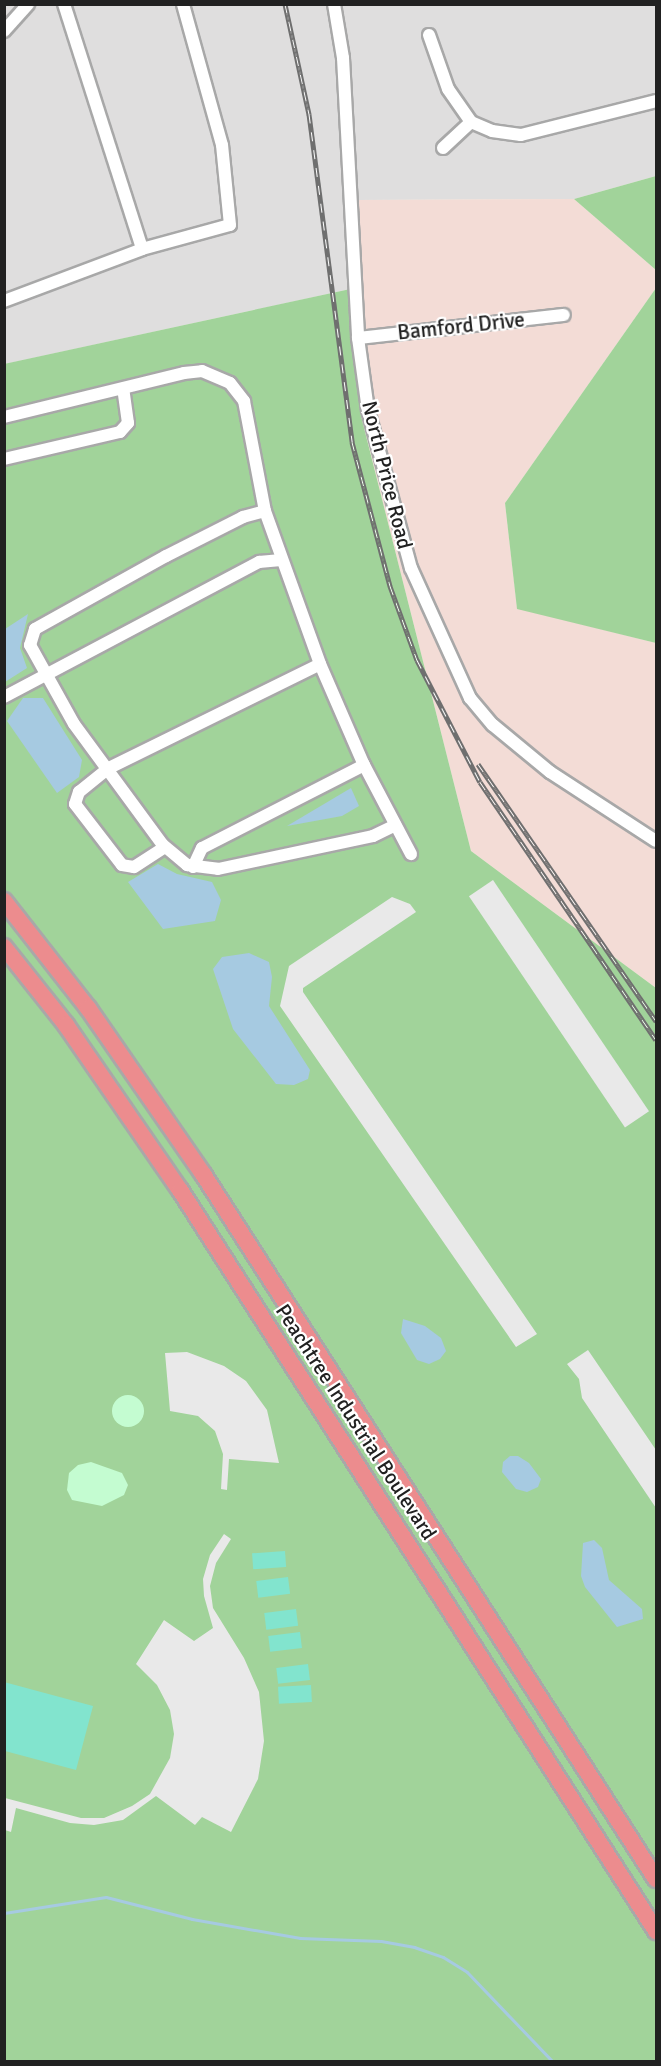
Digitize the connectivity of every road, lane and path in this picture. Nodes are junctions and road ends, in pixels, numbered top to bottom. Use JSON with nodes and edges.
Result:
{"nodes":[{"id":1,"x":28,"y":4,"type":"edge"},
{"id":2,"x":64,"y":4,"type":"edge"},
{"id":3,"x":183,"y":4,"type":"edge"},
{"id":4,"x":334,"y":4,"type":"edge"},
{"id":5,"x":4,"y":31,"type":"edge"},
{"id":6,"x":429,"y":35,"type":"dead end"},
{"id":7,"x":657,"y":101,"type":"edge"},
{"id":8,"x":471,"y":122,"type":"junction"},
{"id":9,"x":443,"y":148,"type":"dead end"},
{"id":10,"x":142,"y":249,"type":"junction"},
{"id":11,"x":4,"y":301,"type":"edge"},
{"id":12,"x":564,"y":315,"type":"dead end"},
{"id":13,"x":358,"y":338,"type":"junction"},
{"id":14,"x":123,"y":388,"type":"junction"},
{"id":15,"x":4,"y":417,"type":"edge"},
{"id":16,"x":4,"y":459,"type":"edge"},
{"id":17,"x":265,"y":511,"type":"junction"},
{"id":18,"x":281,"y":560,"type":"junction"},
{"id":19,"x":320,"y":664,"type":"junction"},
{"id":20,"x":48,"y":675,"type":"junction"},
{"id":21,"x":4,"y":697,"type":"edge"},
{"id":22,"x":364,"y":765,"type":"junction"},
{"id":23,"x":107,"y":770,"type":"junction"},
{"id":24,"x":396,"y":825,"type":"junction"},
{"id":25,"x":657,"y":841,"type":"edge"},
{"id":26,"x":165,"y":847,"type":"junction"},
{"id":27,"x":411,"y":854,"type":"dead end"},
{"id":28,"x":194,"y":867,"type":"junction"},
{"id":29,"x":4,"y":901,"type":"edge"},
{"id":30,"x":4,"y":946,"type":"edge"},
{"id":31,"x":657,"y":1879,"type":"edge"},
{"id":32,"x":657,"y":1931,"type":"edge"}],
"edges":[{"from":1,"to":5,"type":"street"},
{"from":2,"to":10,"type":"street"},
{"from":3,"to":10,"type":"street"},
{"from":4,"to":13,"type":"street","name":"North Price Road"},
{"from":6,"to":8,"type":"street"},
{"from":7,"to":8,"type":"street"},
{"from":8,"to":9,"type":"street"},
{"from":10,"to":11,"type":"street"},
{"from":12,"to":13,"type":"street","name":"Bamford Drive"},
{"from":13,"to":25,"type":"street","name":"North Price Road"},
{"from":14,"to":15,"type":"street"},
{"from":14,"to":16,"type":"street"},
{"from":14,"to":17,"type":"street"},
{"from":17,"to":18,"type":"street"},
{"from":17,"to":20,"type":"street"},
{"from":18,"to":19,"type":"street"},
{"from":18,"to":20,"type":"street"},
{"from":19,"to":22,"type":"street"},
{"from":19,"to":23,"type":"street"},
{"from":20,"to":21,"type":"street"},
{"from":20,"to":23,"type":"street"},
{"from":22,"to":24,"type":"street"},
{"from":22,"to":28,"type":"street"},
{"from":23,"to":26,"type":"street"},
{"from":23,"to":26,"type":"street"},
{"from":24,"to":27,"type":"street"},
{"from":24,"to":28,"type":"street"},
{"from":26,"to":28,"type":"street"},
{"from":29,"to":31,"type":"highway","name":"Peachtree Industrial Boulevard"},
{"from":30,"to":32,"type":"highway","name":"Peachtree Industrial Boulevard"}]}
